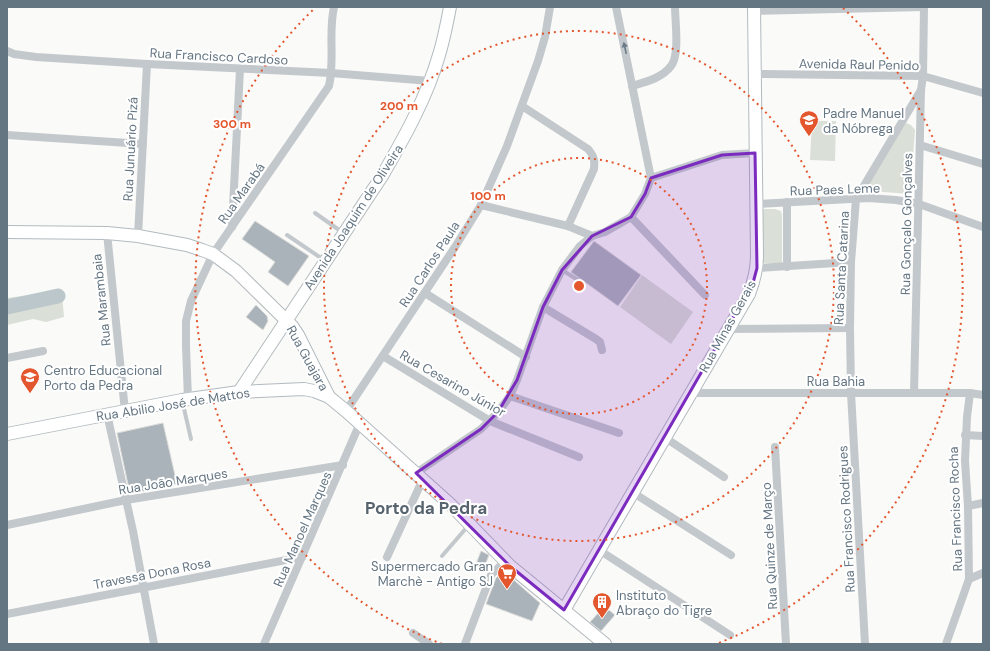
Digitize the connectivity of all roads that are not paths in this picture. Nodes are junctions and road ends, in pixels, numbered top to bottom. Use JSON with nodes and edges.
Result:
{"nodes":[{"id":1,"x":334,"y":7,"type":"edge"},
{"id":2,"x":450,"y":7,"type":"edge"},
{"id":3,"x":550,"y":7,"type":"edge"},
{"id":4,"x":616,"y":7,"type":"edge"},
{"id":5,"x":675,"y":7,"type":"edge"},
{"id":6,"x":924,"y":7,"type":"edge"},
{"id":7,"x":754,"y":9,"type":"edge"},
{"id":8,"x":7,"y":52,"type":"edge"},
{"id":9,"x":147,"y":64,"type":"junction"},
{"id":10,"x":240,"y":68,"type":"junction"},
{"id":11,"x":331,"y":73,"type":"junction"},
{"id":12,"x":756,"y":74,"type":"junction"},
{"id":13,"x":923,"y":76,"type":"junction"},
{"id":14,"x":430,"y":81,"type":"junction"},
{"id":15,"x":632,"y":86,"type":"junction"},
{"id":16,"x":921,"y":90,"type":"junction"},
{"id":17,"x":983,"y":92,"type":"edge"},
{"id":18,"x":522,"y":106,"type":"junction"},
{"id":19,"x":7,"y":135,"type":"edge"},
{"id":20,"x":143,"y":144,"type":"junction"},
{"id":21,"x":920,"y":145,"type":"junction"},
{"id":22,"x":755,"y":153,"type":"junction"},
{"id":23,"x":983,"y":164,"type":"edge"},
{"id":24,"x":651,"y":178,"type":"junction"},
{"id":25,"x":856,"y":199,"type":"junction"},
{"id":26,"x":787,"y":202,"type":"junction"},
{"id":27,"x":756,"y":204,"type":"junction"},
{"id":28,"x":919,"y":204,"type":"junction"},
{"id":29,"x":481,"y":205,"type":"junction"},
{"id":30,"x":316,"y":213,"type":"dead end"},
{"id":31,"x":631,"y":217,"type":"junction"},
{"id":32,"x":568,"y":226,"type":"junction"},
{"id":33,"x":232,"y":227,"type":"junction"},
{"id":34,"x":983,"y":227,"type":"edge"},
{"id":35,"x":7,"y":232,"type":"edge"},
{"id":36,"x":107,"y":233,"type":"junction"},
{"id":37,"x":344,"y":233,"type":"junction"},
{"id":38,"x":287,"y":235,"type":"dead end"},
{"id":39,"x":138,"y":236,"type":"junction"},
{"id":40,"x":592,"y":236,"type":"junction"},
{"id":41,"x":213,"y":254,"type":"junction"},
{"id":42,"x":326,"y":262,"type":"junction"},
{"id":43,"x":851,"y":262,"type":"junction"},
{"id":44,"x":787,"y":267,"type":"junction"},
{"id":45,"x":757,"y":268,"type":"junction"},
{"id":46,"x":562,"y":270,"type":"junction"},
{"id":47,"x":578,"y":280,"type":"dead end"},
{"id":48,"x":425,"y":293,"type":"junction"},
{"id":49,"x":705,"y":295,"type":"dead end"},
{"id":50,"x":543,"y":307,"type":"junction"},
{"id":51,"x":287,"y":320,"type":"junction"},
{"id":52,"x":850,"y":328,"type":"junction"},
{"id":53,"x":727,"y":329,"type":"junction"},
{"id":54,"x":602,"y":350,"type":"dead end"},
{"id":55,"x":43,"y":351,"type":"dead end"},
{"id":56,"x":382,"y":356,"type":"junction"},
{"id":57,"x":526,"y":357,"type":"junction"},
{"id":58,"x":7,"y":358,"type":"edge"},
{"id":59,"x":239,"y":392,"type":"junction"},
{"id":60,"x":690,"y":393,"type":"junction"},
{"id":61,"x":851,"y":393,"type":"junction"},
{"id":62,"x":914,"y":393,"type":"junction"},
{"id":63,"x":970,"y":393,"type":"junction"},
{"id":64,"x":983,"y":394,"type":"edge"},
{"id":65,"x":510,"y":396,"type":"junction"},
{"id":66,"x":329,"y":397,"type":"junction"},
{"id":67,"x":185,"y":400,"type":"junction"},
{"id":68,"x":125,"y":411,"type":"junction"},
{"id":69,"x":346,"y":411,"type":"junction"},
{"id":70,"x":107,"y":414,"type":"junction"},
{"id":71,"x":490,"y":421,"type":"junction"},
{"id":72,"x":360,"y":424,"type":"junction"},
{"id":73,"x":619,"y":433,"type":"dead end"},
{"id":74,"x":7,"y":434,"type":"edge"},
{"id":75,"x":965,"y":435,"type":"junction"},
{"id":76,"x":983,"y":436,"type":"edge"},
{"id":77,"x":664,"y":437,"type":"junction"},
{"id":78,"x":191,"y":439,"type":"dead end"},
{"id":79,"x":775,"y":447,"type":"dead end"},
{"id":80,"x":579,"y":457,"type":"dead end"},
{"id":81,"x":343,"y":465,"type":"junction"},
{"id":82,"x":419,"y":476,"type":"junction"},
{"id":83,"x":724,"y":477,"type":"dead end"},
{"id":84,"x":632,"y":492,"type":"junction"},
{"id":85,"x":126,"y":500,"type":"junction"},
{"id":86,"x":983,"y":503,"type":"edge"},
{"id":87,"x":968,"y":506,"type":"junction"},
{"id":88,"x":7,"y":525,"type":"edge"},
{"id":89,"x":470,"y":525,"type":"junction"},
{"id":90,"x":599,"y":550,"type":"junction"},
{"id":91,"x":731,"y":555,"type":"dead end"},
{"id":92,"x":442,"y":556,"type":"dead end"},
{"id":93,"x":302,"y":557,"type":"junction"},
{"id":94,"x":387,"y":557,"type":"dead end"},
{"id":95,"x":505,"y":561,"type":"junction"},
{"id":96,"x":983,"y":573,"type":"edge"},
{"id":97,"x":969,"y":579,"type":"junction"},
{"id":98,"x":144,"y":586,"type":"junction"},
{"id":99,"x":564,"y":610,"type":"junction"},
{"id":100,"x":7,"y":614,"type":"edge"},
{"id":101,"x":413,"y":633,"type":"dead end"},
{"id":102,"x":730,"y":635,"type":"dead end"},
{"id":103,"x":594,"y":640,"type":"edge"},
{"id":104,"x":154,"y":644,"type":"edge"},
{"id":105,"x":264,"y":644,"type":"edge"},
{"id":106,"x":429,"y":644,"type":"edge"},
{"id":107,"x":464,"y":644,"type":"edge"},
{"id":108,"x":605,"y":644,"type":"edge"},
{"id":109,"x":786,"y":644,"type":"edge"},
{"id":110,"x":865,"y":644,"type":"edge"},
{"id":111,"x":946,"y":644,"type":"edge"}],
"edges":[{"from":1,"to":11,"type":"street","name":"Rua Marabá"},
{"from":2,"to":14,"type":"main road","name":"Avenida Joaquim de Oliveira"},
{"from":3,"to":18,"type":"street","name":"Rua Carlos Paula"},
{"from":15,"to":4,"type":"street","one_way":true},
{"from":5,"to":15,"type":"street"},
{"from":6,"to":7,"type":"street"},
{"from":6,"to":13,"type":"street","name":"Rua Gonçalo Gonçalves"},
{"from":7,"to":12,"type":"main road","name":"Rua Minas Gerais"},
{"from":8,"to":9,"type":"street","name":"Rua Francisco Cardoso"},
{"from":9,"to":10,"type":"street","name":"Rua Francisco Cardoso"},
{"from":9,"to":20,"type":"street","name":"Rua Junuário Pizá"},
{"from":10,"to":11,"type":"street","name":"Rua Francisco Cardoso"},
{"from":10,"to":33,"type":"street"},
{"from":11,"to":14,"type":"street","name":"Rua Francisco Cardoso"},
{"from":11,"to":33,"type":"street","name":"Rua Marabá"},
{"from":12,"to":13,"type":"street","name":"Avenida Raul Penido"},
{"from":12,"to":22,"type":"main road","name":"Rua Minas Gerais"},
{"from":13,"to":16,"type":"street","name":"Rua Gonçalo Gonçalves"},
{"from":13,"to":17,"type":"street","name":"Avenida Raul Penido"},
{"from":14,"to":37,"type":"main road","name":"Avenida Joaquim de Oliveira"},
{"from":15,"to":24,"type":"street"},
{"from":16,"to":21,"type":"street","name":"Rua Gonçalo Gonçalves"},
{"from":16,"to":25,"type":"street","name":"Rua Santa Catarina"},
{"from":18,"to":29,"type":"street","name":"Rua Carlos Paula"},
{"from":18,"to":32,"type":"street"},
{"from":19,"to":20,"type":"street"},
{"from":20,"to":39,"type":"street","name":"Rua Junuário Pizá"},
{"from":21,"to":23,"type":"street"},
{"from":21,"to":28,"type":"street","name":"Rua Gonçalo Gonçalves"},
{"from":22,"to":24,"type":"street"},
{"from":22,"to":27,"type":"main road","name":"Rua Minas Gerais"},
{"from":24,"to":31,"type":"street"},
{"from":25,"to":26,"type":"street","name":"Rua Paes Leme"},
{"from":25,"to":28,"type":"street","name":"Rua Paes Leme"},
{"from":25,"to":43,"type":"street","name":"Rua Santa Catarina"},
{"from":26,"to":27,"type":"street","name":"Rua Paes Leme"},
{"from":26,"to":44,"type":"street"},
{"from":27,"to":45,"type":"main road","name":"Rua Minas Gerais"},
{"from":28,"to":34,"type":"street","name":"Rua Paes Leme"},
{"from":28,"to":62,"type":"street","name":"Rua Gonçalo Gonçalves"},
{"from":29,"to":32,"type":"street"},
{"from":29,"to":48,"type":"street","name":"Rua Carlos Paula"},
{"from":30,"to":37,"type":"lane"},
{"from":31,"to":40,"type":"street"},
{"from":31,"to":49,"type":"street"},
{"from":32,"to":40,"type":"street"},
{"from":33,"to":41,"type":"street","name":"Rua Marabá"},
{"from":35,"to":36,"type":"main road","name":"Rua Guajara"},
{"from":36,"to":39,"type":"main road","name":"Rua Guajara"},
{"from":36,"to":68,"type":"street","name":"Rua Marambaia"},
{"from":37,"to":42,"type":"main road","name":"Avenida Joaquim de Oliveira"},
{"from":38,"to":42,"type":"lane"},
{"from":39,"to":41,"type":"main road","name":"Rua Guajara"},
{"from":40,"to":46,"type":"street"},
{"from":41,"to":51,"type":"main road","name":"Rua Guajara"},
{"from":41,"to":67,"type":"street","name":"Rua Marabá"},
{"from":42,"to":51,"type":"main road","name":"Avenida Joaquim de Oliveira"},
{"from":43,"to":44,"type":"street"},
{"from":43,"to":52,"type":"street","name":"Rua Santa Catarina"},
{"from":44,"to":45,"type":"street"},
{"from":45,"to":53,"type":"main road","name":"Rua Minas Gerais"},
{"from":46,"to":47,"type":"lane"},
{"from":46,"to":50,"type":"street"},
{"from":48,"to":56,"type":"street","name":"Rua Carlos Paula"},
{"from":48,"to":57,"type":"street"},
{"from":50,"to":54,"type":"street"},
{"from":50,"to":57,"type":"street"},
{"from":51,"to":59,"type":"main road","name":"Avenida Joaquim de Oliveira"},
{"from":51,"to":66,"type":"main road","name":"Rua Guajara"},
{"from":52,"to":53,"type":"street"},
{"from":52,"to":61,"type":"street","name":"Rua Santa Catarina"},
{"from":53,"to":60,"type":"main road","name":"Rua Minas Gerais"},
{"from":55,"to":58,"type":"street"},
{"from":56,"to":69,"type":"street","name":"Rua Carlos Paula"},
{"from":56,"to":71,"type":"street","name":"Rua Cesarino Júnior"},
{"from":57,"to":65,"type":"street"},
{"from":59,"to":66,"type":"main road","name":"Rua Abilio José de Mattos"},
{"from":59,"to":67,"type":"main road","name":"Rua Abilio José de Mattos"},
{"from":60,"to":61,"type":"street","name":"Rua Bahia"},
{"from":60,"to":77,"type":"main road","name":"Rua Minas Gerais"},
{"from":61,"to":62,"type":"street","name":"Rua Bahia"},
{"from":61,"to":110,"type":"street","name":"Rua Francisco Rodrigues"},
{"from":62,"to":63,"type":"street","name":"Rua Bahia"},
{"from":63,"to":64,"type":"street","name":"Rua Bahia"},
{"from":63,"to":75,"type":"street","name":"Rua Francisco Rocha"},
{"from":65,"to":71,"type":"street"},
{"from":65,"to":73,"type":"street"},
{"from":66,"to":69,"type":"main road","name":"Rua Abilio José de Mattos"},
{"from":67,"to":68,"type":"main road","name":"Rua Abilio José de Mattos"},
{"from":67,"to":78,"type":"lane"},
{"from":68,"to":70,"type":"main road","name":"Rua Abilio José de Mattos"},
{"from":69,"to":72,"type":"main road","name":"Rua Abilio José de Mattos"},
{"from":70,"to":74,"type":"main road","name":"Rua Abilio José de Mattos"},
{"from":70,"to":85,"type":"street"},
{"from":71,"to":80,"type":"street","name":"Rua Cesarino Júnior"},
{"from":71,"to":82,"type":"street"},
{"from":72,"to":81,"type":"street","name":"Rua Manoel Marques"},
{"from":72,"to":82,"type":"main road","name":"Rua Abilio José de Mattos"},
{"from":75,"to":76,"type":"street"},
{"from":75,"to":87,"type":"street","name":"Rua Francisco Rocha"},
{"from":77,"to":83,"type":"street"},
{"from":77,"to":84,"type":"main road","name":"Rua Minas Gerais"},
{"from":79,"to":109,"type":"street","name":"Rua Quinze de Março"},
{"from":81,"to":85,"type":"street","name":"Rua João Marques"},
{"from":81,"to":93,"type":"street","name":"Rua Manoel Marques"},
{"from":82,"to":89,"type":"main road","name":"Rua Abilio José de Mattos"},
{"from":82,"to":94,"type":"street"},
{"from":84,"to":90,"type":"main road","name":"Rua Minas Gerais"},
{"from":84,"to":91,"type":"street"},
{"from":85,"to":88,"type":"street","name":"Rua João Marques"},
{"from":85,"to":98,"type":"street"},
{"from":86,"to":87,"type":"street"},
{"from":87,"to":97,"type":"street","name":"Rua Francisco Rocha"},
{"from":89,"to":92,"type":"lane"},
{"from":89,"to":95,"type":"main road","name":"Rua Abilio José de Mattos"},
{"from":90,"to":99,"type":"main road","name":"Rua Minas Gerais"},
{"from":90,"to":102,"type":"street"},
{"from":93,"to":98,"type":"street","name":"Travessa Dona Rosa"},
{"from":93,"to":105,"type":"street","name":"Rua Manoel Marques"},
{"from":95,"to":99,"type":"main road","name":"Rua Abilio José de Mattos"},
{"from":95,"to":107,"type":"street"},
{"from":96,"to":97,"type":"street"},
{"from":97,"to":111,"type":"street","name":"Rua Francisco Rocha"},
{"from":98,"to":100,"type":"street","name":"Travessa Dona Rosa"},
{"from":98,"to":104,"type":"street"},
{"from":99,"to":103,"type":"main road","name":"Rua Abilio José de Mattos"},
{"from":101,"to":106,"type":"street"},
{"from":103,"to":108,"type":"main road","name":"Rua Abilio José de Mattos"}]}
